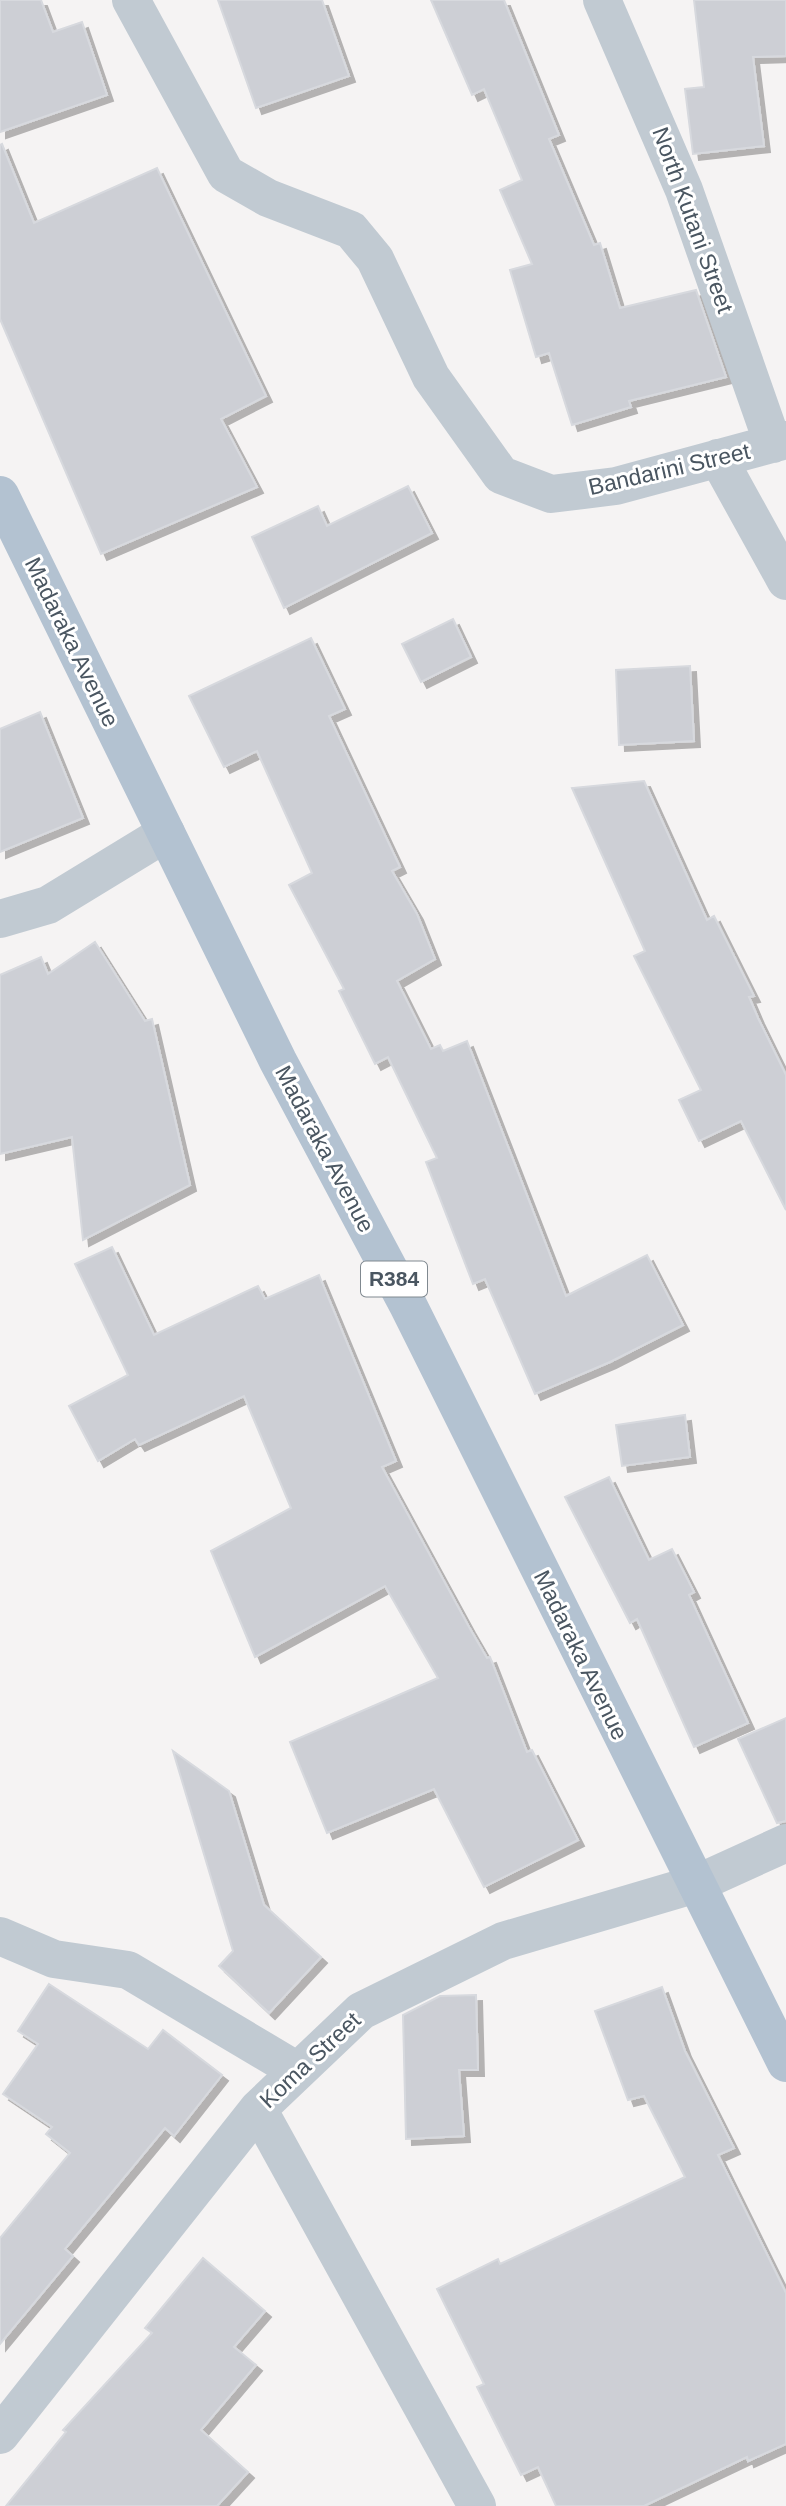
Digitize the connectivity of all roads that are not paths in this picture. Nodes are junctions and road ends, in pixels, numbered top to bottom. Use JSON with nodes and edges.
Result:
{"nodes":[{"id":1,"x":131,"y":0,"type":"edge"},
{"id":2,"x":602,"y":0,"type":"edge"},
{"id":3,"x":779,"y":442,"type":"edge"},
{"id":4,"x":718,"y":458,"type":"junction"},
{"id":5,"x":0,"y":495,"type":"edge"},
{"id":6,"x":786,"y":581,"type":"edge"},
{"id":7,"x":166,"y":833,"type":"junction"},
{"id":8,"x":0,"y":919,"type":"edge"},
{"id":9,"x":786,"y":1843,"type":"edge"},
{"id":10,"x":696,"y":1884,"type":"junction"},
{"id":11,"x":0,"y":1936,"type":"edge"},
{"id":12,"x":786,"y":2063,"type":"edge"},
{"id":13,"x":296,"y":2070,"type":"junction"},
{"id":14,"x":258,"y":2109,"type":"junction"},
{"id":15,"x":0,"y":2435,"type":"edge"},
{"id":16,"x":477,"y":2506,"type":"edge"}],
"edges":[{"from":1,"to":4,"type":"street","name":"Bandarini Street"},
{"from":2,"to":3,"type":"street","name":"North Kutani Street"},
{"from":3,"to":4,"type":"street","name":"Bandarini Street"},
{"from":4,"to":6,"type":"street"},
{"from":5,"to":7,"type":"main road","name":"Madaraka Avenue","number":"R384"},
{"from":7,"to":8,"type":"street"},
{"from":7,"to":10,"type":"main road","name":"Madaraka Avenue","number":"R384"},
{"from":9,"to":10,"type":"street","name":"Koma Street"},
{"from":10,"to":12,"type":"main road","name":"Madaraka Avenue","number":"R384"},
{"from":10,"to":13,"type":"street","name":"Koma Street"},
{"from":11,"to":13,"type":"street"},
{"from":13,"to":14,"type":"street","name":"Koma Street"},
{"from":14,"to":15,"type":"street","name":"Koma Street"},
{"from":14,"to":16,"type":"street"}]}
